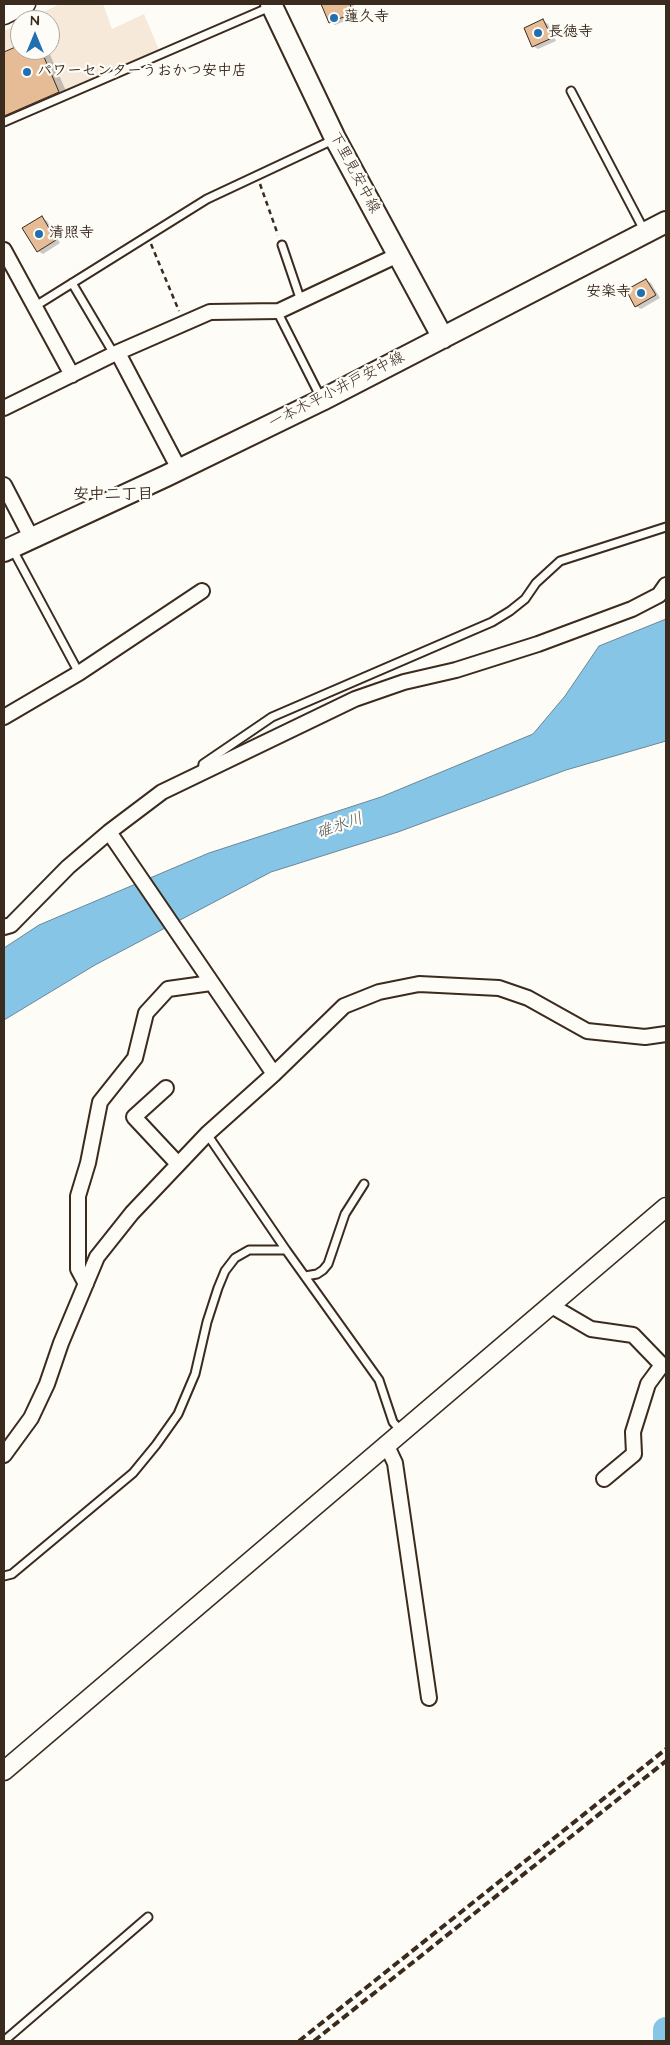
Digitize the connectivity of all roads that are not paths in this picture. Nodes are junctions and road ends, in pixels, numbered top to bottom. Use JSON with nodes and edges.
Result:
{"nodes":[{"id":1,"x":26,"y":4,"type":"edge"},
{"id":2,"x":274,"y":5,"type":"edge"},
{"id":3,"x":4,"y":15,"type":"edge"},
{"id":4,"x":571,"y":91,"type":"dead end"},
{"id":5,"x":4,"y":122,"type":"edge"},
{"id":6,"x":335,"y":138,"type":"junction"},
{"id":7,"x":666,"y":222,"type":"edge"},
{"id":8,"x":645,"y":232,"type":"junction"},
{"id":9,"x":282,"y":245,"type":"road end"},
{"id":10,"x":4,"y":250,"type":"edge"},
{"id":11,"x":398,"y":255,"type":"junction"},
{"id":12,"x":72,"y":283,"type":"junction"},
{"id":13,"x":301,"y":301,"type":"junction"},
{"id":14,"x":34,"y":307,"type":"junction"},
{"id":15,"x":277,"y":312,"type":"junction"},
{"id":16,"x":443,"y":338,"type":"junction"},
{"id":17,"x":116,"y":353,"type":"junction"},
{"id":18,"x":72,"y":375,"type":"junction"},
{"id":19,"x":322,"y":400,"type":"junction"},
{"id":20,"x":4,"y":408,"type":"edge"},
{"id":21,"x":179,"y":470,"type":"junction"},
{"id":22,"x":4,"y":485,"type":"edge"},
{"id":23,"x":666,"y":527,"type":"edge"},
{"id":24,"x":32,"y":539,"type":"junction"},
{"id":25,"x":8,"y":549,"type":"edge"},
{"id":26,"x":666,"y":585,"type":"edge"},
{"id":27,"x":202,"y":591,"type":"dead end"},
{"id":28,"x":79,"y":672,"type":"junction"},
{"id":29,"x":4,"y":717,"type":"edge"},
{"id":30,"x":202,"y":772,"type":"junction"},
{"id":31,"x":112,"y":836,"type":"junction"},
{"id":32,"x":4,"y":927,"type":"edge"},
{"id":33,"x":208,"y":979,"type":"junction"},
{"id":34,"x":666,"y":1034,"type":"edge"},
{"id":35,"x":274,"y":1074,"type":"junction"},
{"id":36,"x":166,"y":1088,"type":"dead end"},
{"id":37,"x":207,"y":1134,"type":"junction"},
{"id":38,"x":178,"y":1164,"type":"junction"},
{"id":39,"x":364,"y":1184,"type":"dead end"},
{"id":40,"x":666,"y":1206,"type":"edge"},
{"id":41,"x":286,"y":1250,"type":"junction"},
{"id":42,"x":305,"y":1276,"type":"junction"},
{"id":43,"x":86,"y":1284,"type":"junction"},
{"id":44,"x":550,"y":1305,"type":"junction"},
{"id":45,"x":401,"y":1431,"type":"junction"},
{"id":46,"x":386,"y":1444,"type":"junction"},
{"id":47,"x":4,"y":1455,"type":"edge"},
{"id":48,"x":604,"y":1479,"type":"dead end"},
{"id":49,"x":4,"y":1576,"type":"edge"},
{"id":50,"x":429,"y":1698,"type":"dead end"},
{"id":51,"x":4,"y":1771,"type":"edge"},
{"id":52,"x":148,"y":1917,"type":"dead end"},
{"id":53,"x":4,"y":2041,"type":"edge"}],
"edges":[{"from":1,"to":3,"type":"street"},
{"from":2,"to":5,"type":"lane"},
{"from":2,"to":6,"type":"main road","name":"下里見安中線"},
{"from":4,"to":8,"type":"lane"},
{"from":6,"to":11,"type":"main road","name":"下里見安中線"},
{"from":6,"to":12,"type":"lane"},
{"from":7,"to":8,"type":"main road","name":"一本木平小井戸安中線"},
{"from":8,"to":16,"type":"main road","name":"一本木平小井戸安中線"},
{"from":9,"to":13,"type":"lane"},
{"from":10,"to":14,"type":"street"},
{"from":11,"to":13,"type":"street"},
{"from":11,"to":16,"type":"main road","name":"下里見安中線"},
{"from":12,"to":14,"type":"lane"},
{"from":12,"to":17,"type":"lane"},
{"from":13,"to":15,"type":"street"},
{"from":14,"to":18,"type":"street"},
{"from":15,"to":17,"type":"street"},
{"from":15,"to":19,"type":"lane"},
{"from":16,"to":19,"type":"main road","name":"一本木平小井戸安中線"},
{"from":17,"to":18,"type":"street"},
{"from":17,"to":21,"type":"street"},
{"from":18,"to":20,"type":"street"},
{"from":19,"to":21,"type":"main road","name":"一本木平小井戸安中線"},
{"from":21,"to":24,"type":"main road","name":"一本木平小井戸安中線"},
{"from":22,"to":24,"type":"street"},
{"from":23,"to":30,"type":"lane"},
{"from":24,"to":25,"type":"main road","name":"一本木平小井戸安中線"},
{"from":25,"to":28,"type":"lane"},
{"from":26,"to":30,"type":"street"},
{"from":27,"to":28,"type":"street"},
{"from":28,"to":29,"type":"street"},
{"from":30,"to":31,"type":"street"},
{"from":31,"to":32,"type":"street"},
{"from":31,"to":33,"type":"street"},
{"from":33,"to":35,"type":"street"},
{"from":33,"to":43,"type":"street"},
{"from":34,"to":35,"type":"street"},
{"from":35,"to":37,"type":"street"},
{"from":36,"to":38,"type":"street"},
{"from":37,"to":38,"type":"street"},
{"from":37,"to":41,"type":"lane"},
{"from":38,"to":43,"type":"street"},
{"from":39,"to":42,"type":"lane"},
{"from":40,"to":44,"type":"street"},
{"from":41,"to":42,"type":"lane"},
{"from":41,"to":49,"type":"lane"},
{"from":42,"to":45,"type":"lane"},
{"from":43,"to":47,"type":"street"},
{"from":44,"to":45,"type":"street"},
{"from":44,"to":48,"type":"street"},
{"from":45,"to":46,"type":"street"},
{"from":46,"to":50,"type":"street"},
{"from":46,"to":51,"type":"street"},
{"from":52,"to":53,"type":"lane"}]}
